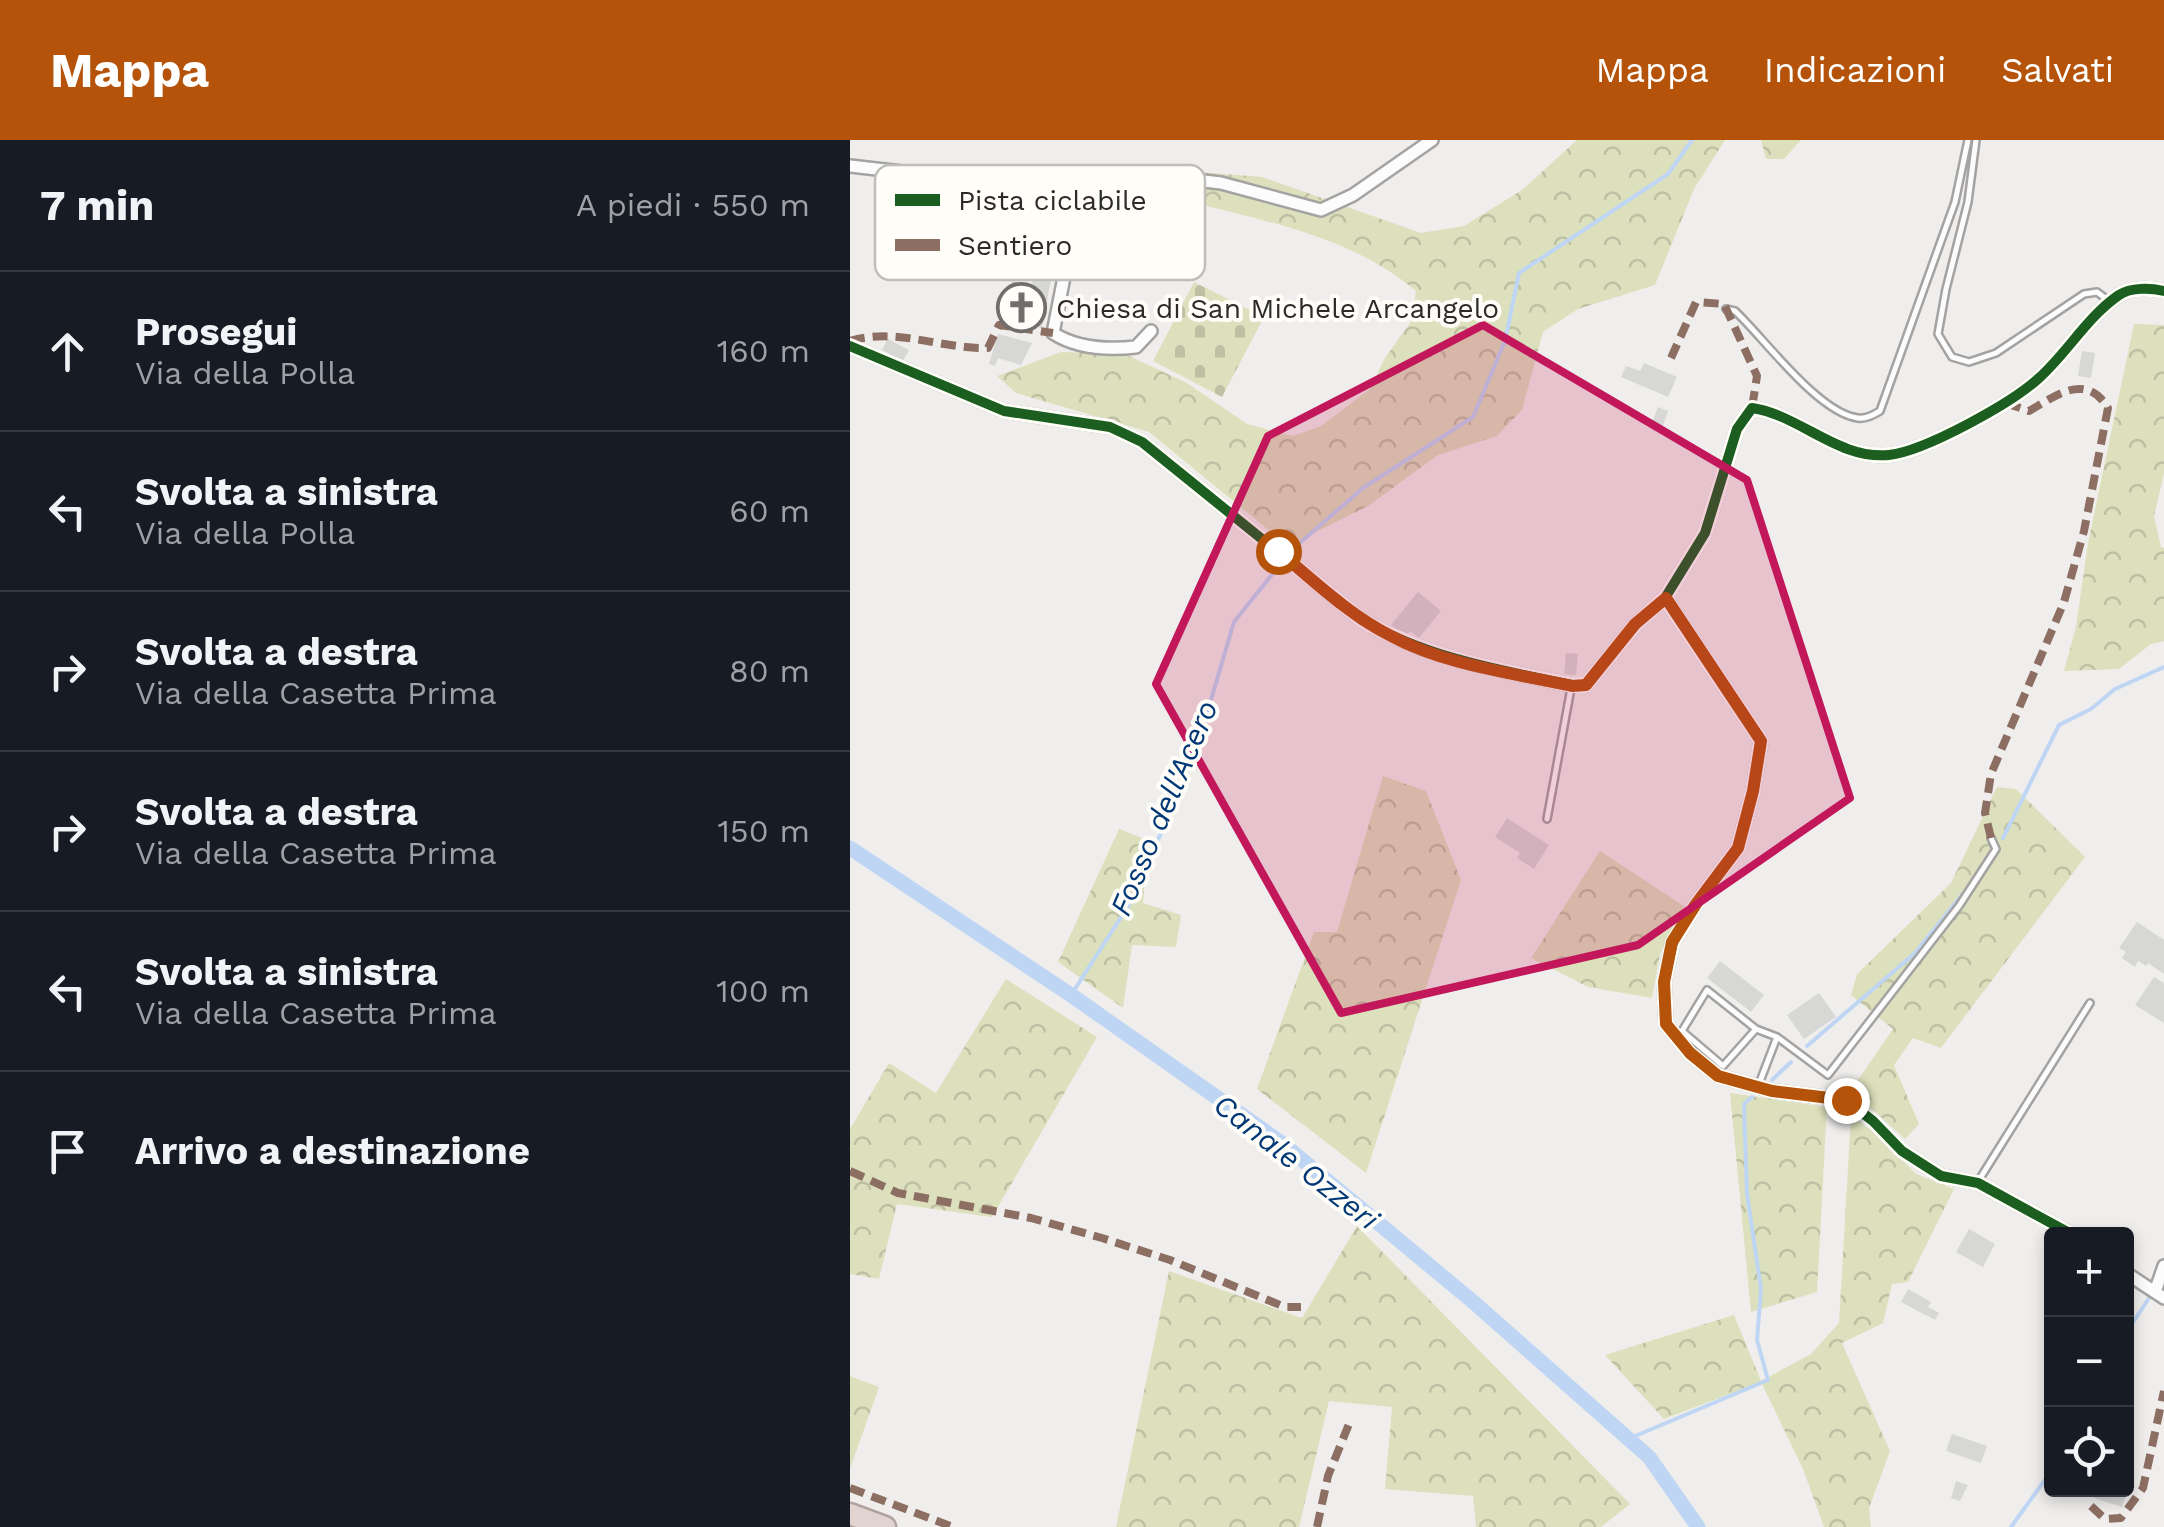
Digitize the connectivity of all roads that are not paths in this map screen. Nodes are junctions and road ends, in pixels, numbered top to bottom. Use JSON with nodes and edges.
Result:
{"nodes":[{"id":1,"x":1432,"y":140,"type":"edge"},
{"id":2,"x":1968,"y":140,"type":"edge"},
{"id":3,"x":1976,"y":140,"type":"edge"},
{"id":4,"x":850,"y":166,"type":"edge"},
{"id":5,"x":875,"y":169,"type":"edge"},
{"id":6,"x":1205,"y":181,"type":"edge"},
{"id":7,"x":1063,"y":280,"type":"edge"},
{"id":8,"x":2164,"y":290,"type":"edge"},
{"id":9,"x":2112,"y":302,"type":"junction"},
{"id":10,"x":1726,"y":309,"type":"dead end"},
{"id":11,"x":1150,"y":330,"type":"dead end"},
{"id":12,"x":850,"y":346,"type":"edge"},
{"id":13,"x":1666,"y":598,"type":"junction"},
{"id":14,"x":1572,"y":686,"type":"junction"},
{"id":15,"x":1547,"y":819,"type":"dead end"},
{"id":16,"x":1991,"y":838,"type":"dead end"},
{"id":17,"x":2090,"y":1002,"type":"dead end"},
{"id":18,"x":1756,"y":1029,"type":"junction"},
{"id":19,"x":1777,"y":1038,"type":"junction"},
{"id":20,"x":1758,"y":1087,"type":"junction"},
{"id":21,"x":1978,"y":1183,"type":"junction"},
{"id":22,"x":2058,"y":1227,"type":"edge"},
{"id":23,"x":2164,"y":1266,"type":"edge"},
{"id":24,"x":2134,"y":1278,"type":"edge"},
{"id":25,"x":2159,"y":1295,"type":"edge"},
{"id":26,"x":850,"y":1514,"type":"edge"},
{"id":27,"x":885,"y":1527,"type":"edge"}],
"edges":[{"from":1,"to":6,"type":"street"},
{"from":2,"to":10,"type":"lane"},
{"from":3,"to":9,"type":"lane"},
{"from":4,"to":5,"type":"street"},
{"from":7,"to":11,"type":"street"},
{"from":8,"to":9,"type":"street"},
{"from":9,"to":13,"type":"street"},
{"from":12,"to":14,"type":"street"},
{"from":13,"to":14,"type":"street"},
{"from":13,"to":20,"type":"street"},
{"from":14,"to":15,"type":"lane"},
{"from":16,"to":19,"type":"lane"},
{"from":17,"to":21,"type":"lane"},
{"from":18,"to":18,"type":"lane"},
{"from":18,"to":19,"type":"lane"},
{"from":19,"to":20,"type":"lane"},
{"from":20,"to":21,"type":"street"},
{"from":21,"to":22,"type":"street"},
{"from":23,"to":25,"type":"street"},
{"from":24,"to":25,"type":"street"},
{"from":26,"to":27,"type":"highway"}]}
